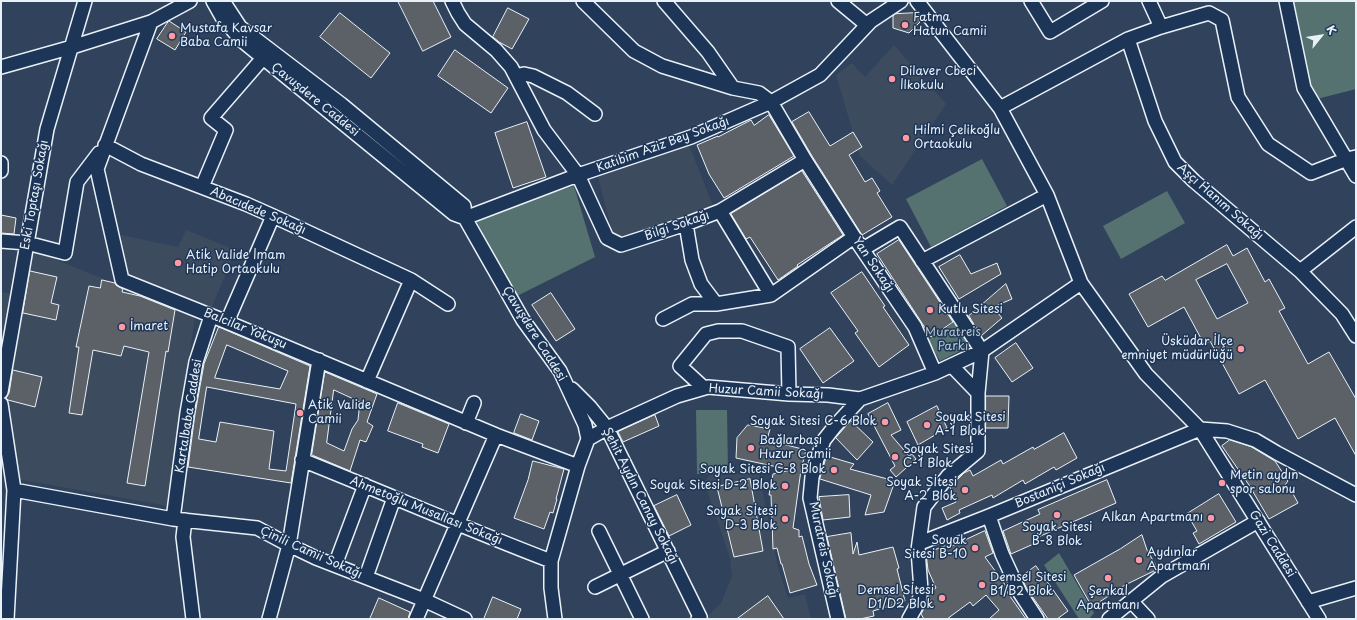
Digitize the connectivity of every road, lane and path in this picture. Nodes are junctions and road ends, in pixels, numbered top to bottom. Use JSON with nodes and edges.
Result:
{"nodes":[{"id":1,"x":85,"y":1,"type":"edge"},
{"id":2,"x":190,"y":1,"type":"edge"},
{"id":3,"x":213,"y":1,"type":"edge"},
{"id":4,"x":223,"y":1,"type":"edge"},
{"id":5,"x":452,"y":1,"type":"edge"},
{"id":6,"x":583,"y":1,"type":"edge"},
{"id":7,"x":664,"y":1,"type":"edge"},
{"id":8,"x":838,"y":1,"type":"edge"},
{"id":9,"x":901,"y":1,"type":"edge"},
{"id":10,"x":917,"y":1,"type":"edge"},
{"id":11,"x":1031,"y":1,"type":"edge"},
{"id":12,"x":1102,"y":1,"type":"edge"},
{"id":13,"x":1149,"y":1,"type":"edge"},
{"id":14,"x":1286,"y":1,"type":"edge"},
{"id":15,"x":151,"y":22,"type":"junction"},
{"id":16,"x":867,"y":25,"type":"junction"},
{"id":17,"x":1161,"y":27,"type":"junction"},
{"id":18,"x":1128,"y":40,"type":"junction"},
{"id":19,"x":72,"y":47,"type":"junction"},
{"id":20,"x":263,"y":58,"type":"junction"},
{"id":21,"x":1,"y":67,"type":"edge"},
{"id":22,"x":516,"y":76,"type":"junction"},
{"id":23,"x":733,"y":88,"type":"junction"},
{"id":24,"x":771,"y":102,"type":"junction"},
{"id":25,"x":1000,"y":108,"type":"junction"},
{"id":26,"x":349,"y":111,"type":"junction"},
{"id":27,"x":595,"y":114,"type":"dead end"},
{"id":28,"x":340,"y":121,"type":"junction"},
{"id":29,"x":105,"y":145,"type":"junction"},
{"id":30,"x":1351,"y":158,"type":"edge"},
{"id":31,"x":805,"y":160,"type":"junction"},
{"id":32,"x":1,"y":163,"type":"edge"},
{"id":33,"x":1,"y":171,"type":"edge"},
{"id":34,"x":578,"y":175,"type":"junction"},
{"id":35,"x":1356,"y":176,"type":"edge"},
{"id":36,"x":202,"y":187,"type":"junction"},
{"id":37,"x":1047,"y":195,"type":"junction"},
{"id":38,"x":720,"y":211,"type":"junction"},
{"id":39,"x":273,"y":216,"type":"junction"},
{"id":40,"x":465,"y":218,"type":"junction"},
{"id":41,"x":686,"y":224,"type":"junction"},
{"id":42,"x":1356,"y":228,"type":"edge"},
{"id":43,"x":854,"y":237,"type":"junction"},
{"id":44,"x":1,"y":241,"type":"edge"},
{"id":45,"x":27,"y":243,"type":"junction"},
{"id":46,"x":863,"y":249,"type":"junction"},
{"id":47,"x":922,"y":261,"type":"junction"},
{"id":48,"x":1300,"y":271,"type":"junction"},
{"id":49,"x":411,"y":280,"type":"junction"},
{"id":50,"x":1081,"y":283,"type":"junction"},
{"id":51,"x":771,"y":295,"type":"junction"},
{"id":52,"x":448,"y":304,"type":"dead end"},
{"id":53,"x":716,"y":304,"type":"junction"},
{"id":54,"x":211,"y":316,"type":"junction"},
{"id":55,"x":663,"y":318,"type":"dead end"},
{"id":56,"x":227,"y":322,"type":"junction"},
{"id":57,"x":1356,"y":336,"type":"edge"},
{"id":58,"x":982,"y":351,"type":"junction"},
{"id":59,"x":319,"y":360,"type":"junction"},
{"id":60,"x":952,"y":366,"type":"junction"},
{"id":61,"x":935,"y":372,"type":"junction"},
{"id":62,"x":367,"y":381,"type":"junction"},
{"id":63,"x":566,"y":383,"type":"junction"},
{"id":64,"x":704,"y":388,"type":"junction"},
{"id":65,"x":1,"y":389,"type":"edge"},
{"id":66,"x":978,"y":393,"type":"junction"},
{"id":67,"x":789,"y":394,"type":"junction"},
{"id":68,"x":860,"y":399,"type":"junction"},
{"id":69,"x":474,"y":403,"type":"dead end"},
{"id":70,"x":1,"y":404,"type":"edge"},
{"id":71,"x":466,"y":423,"type":"junction"},
{"id":72,"x":607,"y":428,"type":"junction"},
{"id":73,"x":1200,"y":429,"type":"junction"},
{"id":74,"x":496,"y":435,"type":"junction"},
{"id":75,"x":588,"y":439,"type":"junction"},
{"id":76,"x":302,"y":460,"type":"junction"},
{"id":77,"x":578,"y":466,"type":"junction"},
{"id":78,"x":6,"y":468,"type":"edge"},
{"id":79,"x":365,"y":485,"type":"junction"},
{"id":80,"x":14,"y":490,"type":"junction"},
{"id":81,"x":1356,"y":495,"type":"edge"},
{"id":82,"x":394,"y":498,"type":"junction"},
{"id":83,"x":989,"y":516,"type":"junction"},
{"id":84,"x":179,"y":520,"type":"junction"},
{"id":85,"x":1258,"y":521,"type":"junction"},
{"id":86,"x":457,"y":525,"type":"junction"},
{"id":87,"x":599,"y":531,"type":"dead end"},
{"id":88,"x":920,"y":543,"type":"junction"},
{"id":89,"x":289,"y":545,"type":"junction"},
{"id":90,"x":668,"y":551,"type":"junction"},
{"id":91,"x":551,"y":561,"type":"junction"},
{"id":92,"x":335,"y":565,"type":"junction"},
{"id":93,"x":621,"y":575,"type":"junction"},
{"id":94,"x":366,"y":577,"type":"junction"},
{"id":95,"x":595,"y":588,"type":"dead end"},
{"id":96,"x":1356,"y":588,"type":"edge"},
{"id":97,"x":424,"y":600,"type":"junction"},
{"id":98,"x":1131,"y":601,"type":"junction"},
{"id":99,"x":1308,"y":602,"type":"junction"},
{"id":100,"x":699,"y":618,"type":"edge"},
{"id":101,"x":1317,"y":618,"type":"edge"},
{"id":102,"x":7,"y":619,"type":"edge"},
{"id":103,"x":193,"y":619,"type":"edge"},
{"id":104,"x":269,"y":619,"type":"edge"},
{"id":105,"x":416,"y":619,"type":"edge"},
{"id":106,"x":466,"y":619,"type":"edge"},
{"id":107,"x":555,"y":619,"type":"edge"},
{"id":108,"x":642,"y":619,"type":"edge"},
{"id":109,"x":838,"y":619,"type":"edge"},
{"id":110,"x":909,"y":619,"type":"edge"},
{"id":111,"x":1037,"y":619,"type":"edge"},
{"id":112,"x":1109,"y":619,"type":"edge"},
{"id":113,"x":1148,"y":619,"type":"edge"}],
"edges":[{"from":1,"to":19,"type":"street","name":"Eski Toptaşı Sokağı"},
{"from":2,"to":15,"type":"street"},
{"from":3,"to":20,"type":"street","name":"Çavuşdere Caddesi"},
{"from":4,"to":26,"type":"street","name":"Çavuşdere Caddesi"},
{"from":5,"to":22,"type":"street","name":"Bilgi Sokağı"},
{"from":6,"to":23,"type":"street"},
{"from":7,"to":23,"type":"street"},
{"from":8,"to":16,"type":"street"},
{"from":9,"to":16,"type":"street","name":"Katibim Aziz Bey Sokağı"},
{"from":10,"to":25,"type":"street","name":"Gazi Caddesi"},
{"from":11,"to":12,"type":"street"},
{"from":13,"to":17,"type":"street"},
{"from":14,"to":30,"type":"street"},
{"from":15,"to":19,"type":"street"},
{"from":15,"to":29,"type":"street"},
{"from":16,"to":24,"type":"street","name":"Katibim Aziz Bey Sokağı"},
{"from":17,"to":18,"type":"street"},
{"from":17,"to":30,"type":"street"},
{"from":18,"to":25,"type":"street"},
{"from":18,"to":48,"type":"street","name":"Aşçı Hanım Sokağı"},
{"from":19,"to":21,"type":"street"},
{"from":19,"to":45,"type":"street","name":"Eski Toptaşı Sokağı"},
{"from":20,"to":28,"type":"street","name":"Çavuşdere Caddesi"},
{"from":20,"to":36,"type":"street"},
{"from":22,"to":27,"type":"street"},
{"from":22,"to":34,"type":"street","name":"Bilgi Sokağı"},
{"from":23,"to":24,"type":"street"},
{"from":24,"to":31,"type":"street","name":"Yan Sokağı"},
{"from":24,"to":34,"type":"street","name":"Katibim Aziz Bey Sokağı"},
{"from":25,"to":37,"type":"street","name":"Gazi Caddesi"},
{"from":26,"to":28,"type":"street"},
{"from":26,"to":40,"type":"street","name":"Çavuşdere Caddesi"},
{"from":28,"to":40,"type":"street","name":"Çavuşdere Caddesi"},
{"from":29,"to":36,"type":"street","name":"Abacıdede Sokağı"},
{"from":29,"to":45,"type":"street"},
{"from":29,"to":54,"type":"street","name":"Balcilar Yokuşu"},
{"from":30,"to":35,"type":"street"},
{"from":31,"to":38,"type":"street"},
{"from":31,"to":43,"type":"street","name":"Yan Sokağı"},
{"from":32,"to":33,"type":"street"},
{"from":34,"to":40,"type":"street","name":"Katibim Aziz Bey Sokağı"},
{"from":34,"to":41,"type":"street","name":"Bilgi Sokağı"},
{"from":36,"to":39,"type":"street","name":"Abacıdede Sokağı"},
{"from":37,"to":47,"type":"street"},
{"from":37,"to":50,"type":"street","name":"Gazi Caddesi"},
{"from":38,"to":41,"type":"street","name":"Bilgi Sokağı"},
{"from":38,"to":51,"type":"street","name":"Bilgi Sokağı"},
{"from":39,"to":49,"type":"street","name":"Abacıdede Sokağı"},
{"from":39,"to":56,"type":"street"},
{"from":40,"to":63,"type":"street","name":"Çavuşdere Caddesi"},
{"from":41,"to":53,"type":"street"},
{"from":42,"to":48,"type":"street"},
{"from":43,"to":46,"type":"street","name":"Yan Sokağı"},
{"from":43,"to":51,"type":"street"},
{"from":44,"to":45,"type":"street"},
{"from":45,"to":65,"type":"street","name":"Eski Toptaşı Sokağı"},
{"from":46,"to":47,"type":"street"},
{"from":46,"to":61,"type":"street","name":"Yan Sokağı"},
{"from":47,"to":58,"type":"street"},
{"from":48,"to":57,"type":"street","name":"Aşçı Hanım Sokağı"},
{"from":49,"to":52,"type":"street","name":"Abacıdede Sokağı"},
{"from":49,"to":62,"type":"street"},
{"from":50,"to":58,"type":"street"},
{"from":50,"to":73,"type":"street","name":"Gazi Caddesi"},
{"from":51,"to":53,"type":"street"},
{"from":53,"to":55,"type":"street"},
{"from":54,"to":56,"type":"street","name":"Balcilar Yokuşu"},
{"from":54,"to":84,"type":"street","name":"Kartalbaba Caddesi"},
{"from":56,"to":59,"type":"street","name":"Balcilar Yokuşu"},
{"from":58,"to":60,"type":"street"},
{"from":58,"to":66,"type":"street"},
{"from":59,"to":62,"type":"street","name":"Balcilar Yokuşu"},
{"from":59,"to":76,"type":"street"},
{"from":60,"to":61,"type":"street"},
{"from":60,"to":66,"type":"street"},
{"from":61,"to":68,"type":"street"},
{"from":62,"to":71,"type":"street","name":"Balcilar Yokuşu"},
{"from":63,"to":72,"type":"street","name":"Şehit Aydın Canay Sokağı"},
{"from":63,"to":75,"type":"street","name":"Çavuşdere Caddesi"},
{"from":64,"to":67,"type":"street","name":"Huzur Camii Sokağı"},
{"from":64,"to":67,"type":"street"},
{"from":64,"to":72,"type":"street","name":"Huzur Camii Sokağı"},
{"from":66,"to":88,"type":"street"},
{"from":67,"to":68,"type":"street","name":"Huzur Camii Sokağı"},
{"from":68,"to":109,"type":"street","name":"Muratreis Sokağı"},
{"from":69,"to":71,"type":"street"},
{"from":70,"to":78,"type":"street"},
{"from":71,"to":74,"type":"street","name":"Balcilar Yokuşu"},
{"from":72,"to":75,"type":"street","name":"Huzur Camii Sokağı"},
{"from":72,"to":90,"type":"street","name":"Şehit Aydın Canay Sokağı"},
{"from":73,"to":81,"type":"street"},
{"from":73,"to":83,"type":"street","name":"Bostaniçi Sokağı"},
{"from":73,"to":85,"type":"street","name":"Gazi Caddesi"},
{"from":74,"to":77,"type":"street","name":"Balcilar Yokuşu"},
{"from":74,"to":86,"type":"street"},
{"from":75,"to":77,"type":"street"},
{"from":76,"to":79,"type":"street","name":"Ahmetoğlu Musallası Sokağı"},
{"from":76,"to":89,"type":"street"},
{"from":77,"to":91,"type":"street"},
{"from":78,"to":80,"type":"street"},
{"from":79,"to":82,"type":"street","name":"Ahmetoğlu Musallası Sokağı"},
{"from":79,"to":92,"type":"street"},
{"from":80,"to":84,"type":"street","name":"Çinili Camii Sokağı"},
{"from":80,"to":102,"type":"street"},
{"from":82,"to":86,"type":"street","name":"Ahmetoğlu Musallası Sokağı"},
{"from":82,"to":94,"type":"street"},
{"from":83,"to":88,"type":"street","name":"Bostaniçi Sokağı"},
{"from":83,"to":111,"type":"street"},
{"from":84,"to":89,"type":"street","name":"Çinili Camii Sokağı"},
{"from":84,"to":103,"type":"street","name":"Kartalbaba Caddesi"},
{"from":85,"to":98,"type":"street"},
{"from":85,"to":99,"type":"street","name":"Gazi Caddesi"},
{"from":86,"to":91,"type":"street","name":"Ahmetoğlu Musallası Sokağı"},
{"from":86,"to":97,"type":"street"},
{"from":87,"to":93,"type":"street"},
{"from":88,"to":110,"type":"street"},
{"from":89,"to":92,"type":"street","name":"Çinili Camii Sokağı"},
{"from":89,"to":104,"type":"street"},
{"from":90,"to":93,"type":"street"},
{"from":90,"to":100,"type":"street","name":"Şehit Aydın Canay Sokağı"},
{"from":91,"to":107,"type":"street"},
{"from":92,"to":94,"type":"street","name":"Çinili Camii Sokağı"},
{"from":93,"to":95,"type":"street"},
{"from":93,"to":108,"type":"street"},
{"from":94,"to":97,"type":"street","name":"Çinili Camii Sokağı"},
{"from":96,"to":99,"type":"street"},
{"from":97,"to":105,"type":"street"},
{"from":97,"to":106,"type":"street","name":"Çinili Camii Sokağı"},
{"from":98,"to":112,"type":"street"},
{"from":98,"to":113,"type":"street"},
{"from":99,"to":101,"type":"street","name":"Gazi Caddesi"}]}
